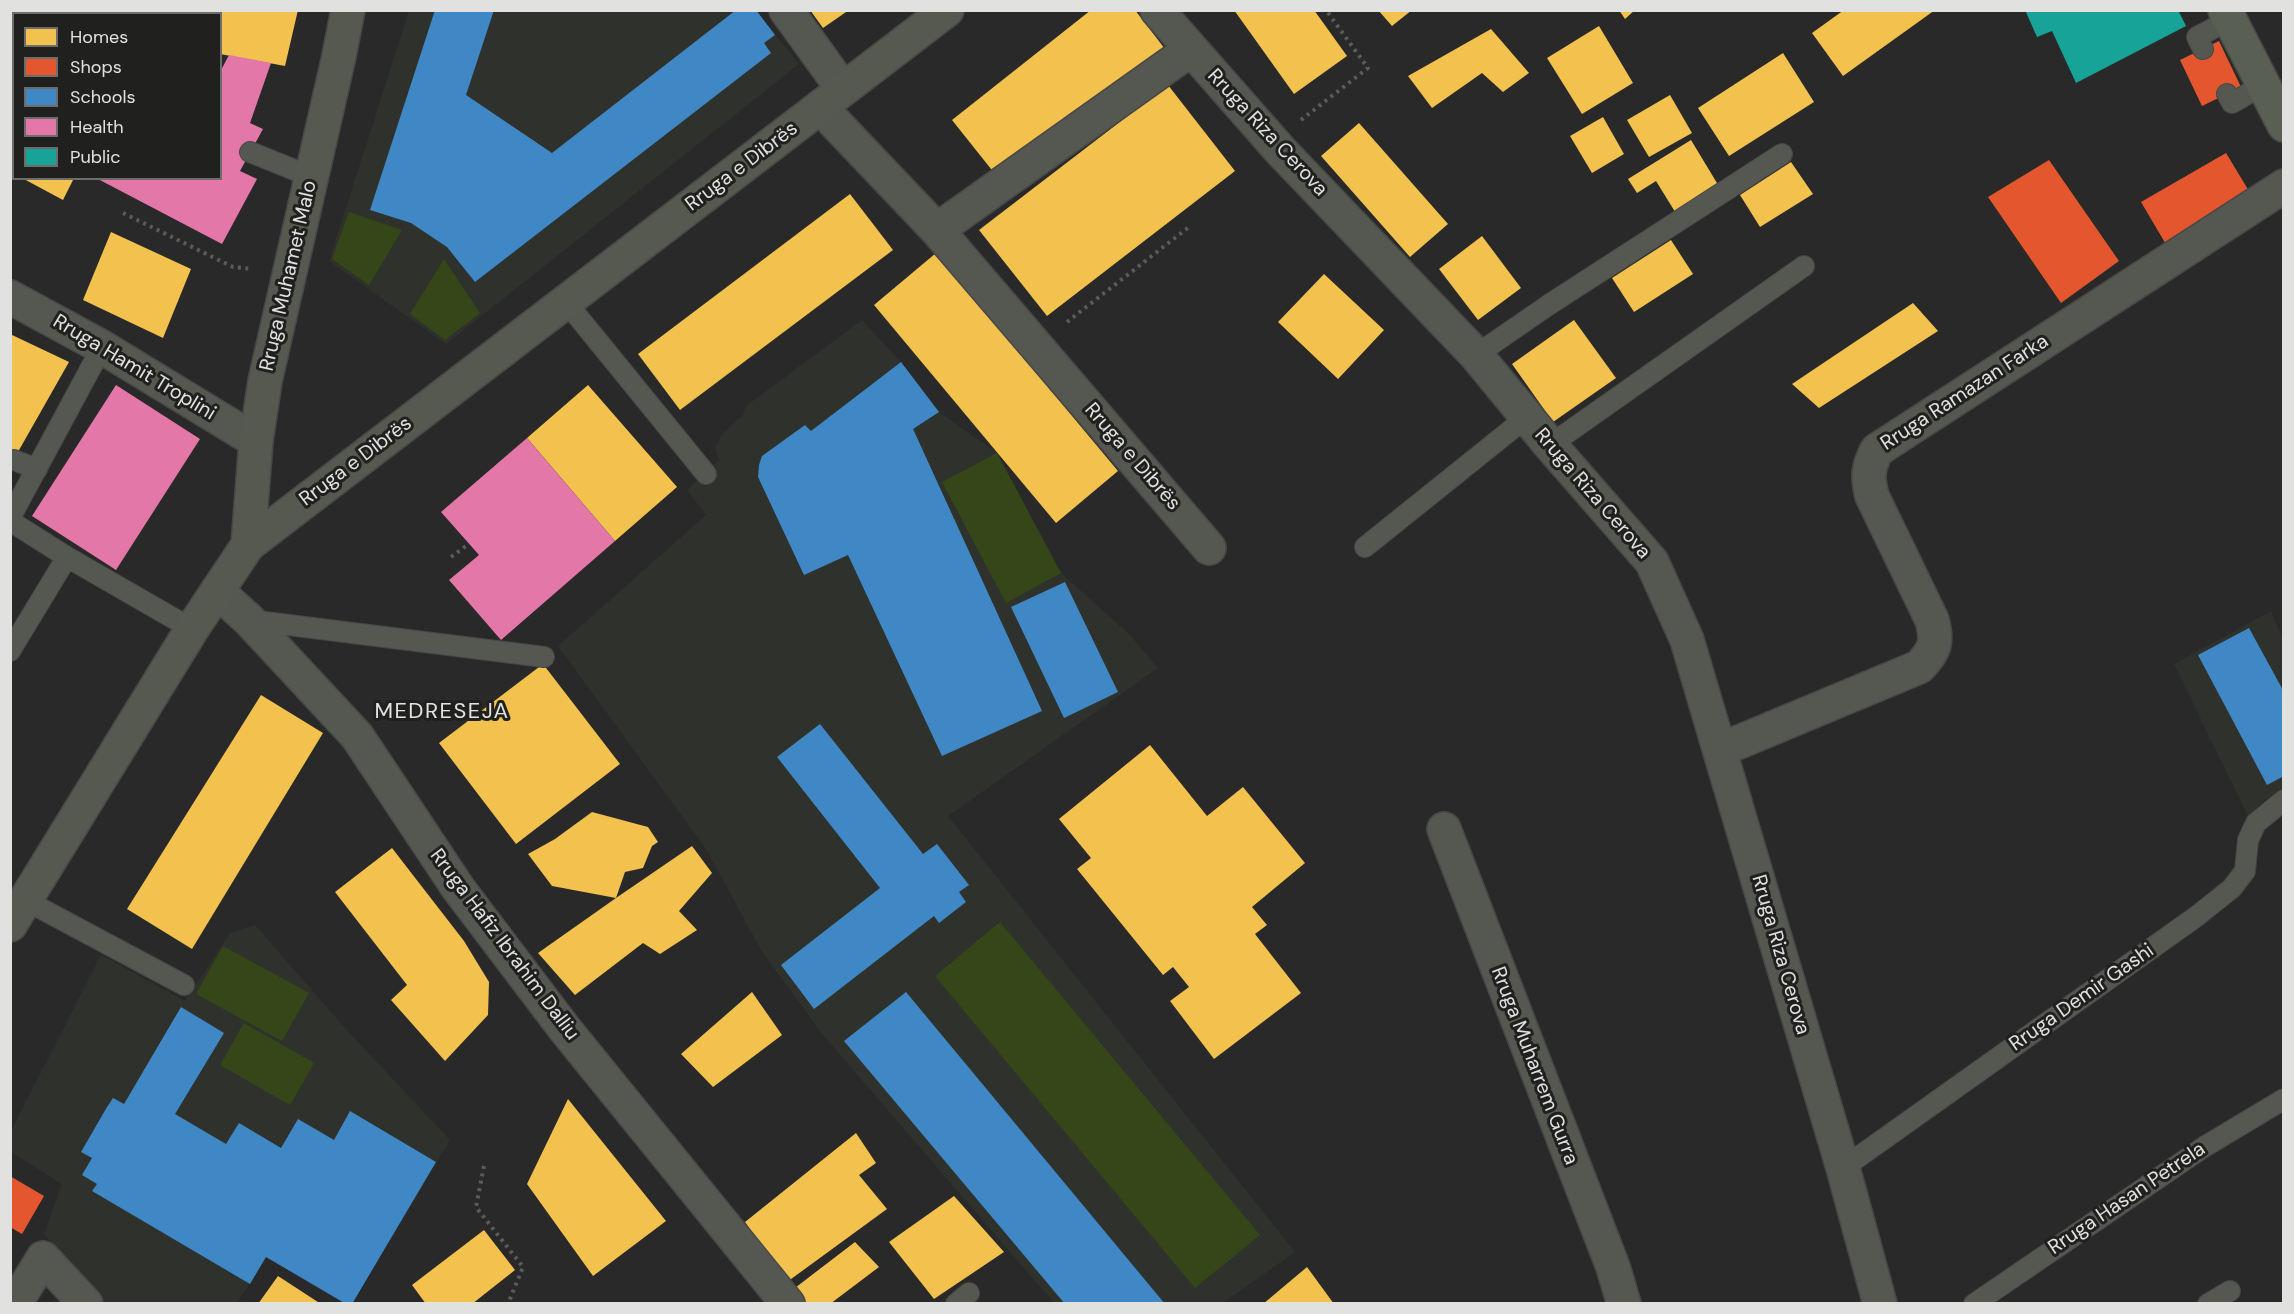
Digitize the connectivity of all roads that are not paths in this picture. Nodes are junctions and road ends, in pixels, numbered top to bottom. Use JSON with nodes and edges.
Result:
{"nodes":[{"id":1,"x":348,"y":10,"type":"edge"},
{"id":2,"x":786,"y":10,"type":"edge"},
{"id":3,"x":947,"y":10,"type":"edge"},
{"id":4,"x":1157,"y":10,"type":"edge"},
{"id":5,"x":2227,"y":15,"type":"edge"},
{"id":6,"x":2203,"y":49,"type":"dead end"},
{"id":7,"x":1190,"y":50,"type":"junction"},
{"id":8,"x":2263,"y":85,"type":"junction"},
{"id":9,"x":2227,"y":94,"type":"dead end"},
{"id":10,"x":832,"y":98,"type":"junction"},
{"id":11,"x":2283,"y":125,"type":"edge"},
{"id":12,"x":250,"y":152,"type":"dead end"},
{"id":13,"x":1782,"y":154,"type":"dead end"},
{"id":14,"x":312,"y":177,"type":"junction"},
{"id":15,"x":2283,"y":186,"type":"edge"},
{"id":16,"x":937,"y":230,"type":"junction"},
{"id":17,"x":1804,"y":266,"type":"dead end"},
{"id":18,"x":10,"y":297,"type":"edge"},
{"id":19,"x":566,"y":302,"type":"junction"},
{"id":20,"x":102,"y":347,"type":"junction"},
{"id":21,"x":1476,"y":355,"type":"junction"},
{"id":22,"x":1527,"y":417,"type":"junction"},
{"id":23,"x":256,"y":441,"type":"junction"},
{"id":24,"x":1550,"y":445,"type":"junction"},
{"id":25,"x":14,"y":460,"type":"dead end"},
{"id":26,"x":37,"y":469,"type":"junction"},
{"id":27,"x":706,"y":474,"type":"dead end"},
{"id":28,"x":10,"y":519,"type":"edge"},
{"id":29,"x":248,"y":545,"type":"junction"},
{"id":30,"x":1365,"y":547,"type":"dead end"},
{"id":31,"x":1209,"y":548,"type":"dead end"},
{"id":32,"x":67,"y":557,"type":"junction"},
{"id":33,"x":217,"y":591,"type":"junction"},
{"id":34,"x":249,"y":620,"type":"junction"},
{"id":35,"x":192,"y":629,"type":"junction"},
{"id":36,"x":10,"y":651,"type":"edge"},
{"id":37,"x":544,"y":657,"type":"dead end"},
{"id":38,"x":1720,"y":750,"type":"junction"},
{"id":39,"x":2283,"y":800,"type":"edge"},
{"id":40,"x":1444,"y":829,"type":"dead end"},
{"id":41,"x":18,"y":912,"type":"edge"},
{"id":42,"x":184,"y":985,"type":"dead end"},
{"id":43,"x":2283,"y":1099,"type":"edge"},
{"id":44,"x":1843,"y":1168,"type":"junction"},
{"id":45,"x":2230,"y":1290,"type":"dead end"},
{"id":46,"x":15,"y":1304,"type":"edge"},
{"id":47,"x":86,"y":1304,"type":"edge"},
{"id":48,"x":788,"y":1304,"type":"edge"},
{"id":49,"x":1624,"y":1304,"type":"edge"},
{"id":50,"x":1880,"y":1304,"type":"edge"},
{"id":51,"x":1974,"y":1304,"type":"edge"},
{"id":52,"x":2208,"y":1304,"type":"edge"}],
"edges":[{"from":1,"to":14,"type":"main road","name":"Rruga Muhamet Malo"},
{"from":2,"to":10,"type":"street"},
{"from":3,"to":10,"type":"main road","name":"Rruga e Dibrës"},
{"from":4,"to":7,"type":"street","name":"Rruga Riza Cerova"},
{"from":5,"to":6,"type":"lane"},
{"from":5,"to":8,"type":"main road"},
{"from":7,"to":16,"type":"street"},
{"from":7,"to":21,"type":"street","name":"Rruga Riza Cerova"},
{"from":8,"to":9,"type":"lane"},
{"from":8,"to":11,"type":"main road"},
{"from":10,"to":16,"type":"street","name":"Rruga e Dibrës"},
{"from":10,"to":19,"type":"main road","name":"Rruga e Dibrës"},
{"from":12,"to":14,"type":"lane"},
{"from":13,"to":21,"type":"lane"},
{"from":14,"to":23,"type":"main road","name":"Rruga Muhamet Malo"},
{"from":15,"to":38,"type":"street","name":"Rruga Ramazan Farka"},
{"from":16,"to":31,"type":"street","name":"Rruga e Dibrës"},
{"from":17,"to":24,"type":"lane"},
{"from":18,"to":20,"type":"street","name":"Rruga Hamit Troplini"},
{"from":19,"to":27,"type":"lane"},
{"from":19,"to":29,"type":"main road","name":"Rruga e Dibrës"},
{"from":20,"to":23,"type":"street","name":"Rruga Hamit Troplini"},
{"from":20,"to":26,"type":"lane"},
{"from":21,"to":22,"type":"street","name":"Rruga Riza Cerova"},
{"from":22,"to":24,"type":"street","name":"Rruga Riza Cerova"},
{"from":22,"to":30,"type":"lane"},
{"from":23,"to":29,"type":"main road","name":"Rruga Muhamet Malo"},
{"from":24,"to":38,"type":"street","name":"Rruga Riza Cerova"},
{"from":25,"to":26,"type":"lane"},
{"from":26,"to":28,"type":"lane"},
{"from":28,"to":32,"type":"lane"},
{"from":29,"to":33,"type":"main road","name":"Rruga e Dibrës"},
{"from":32,"to":35,"type":"lane"},
{"from":32,"to":36,"type":"lane"},
{"from":33,"to":34,"type":"street","name":"Rruga Hafiz Ibrahim Dalliu"},
{"from":33,"to":35,"type":"main road","name":"Rruga e Dibrës"},
{"from":34,"to":37,"type":"lane"},
{"from":34,"to":48,"type":"street","name":"Rruga Hafiz Ibrahim Dalliu"},
{"from":35,"to":41,"type":"main road","name":"Rruga e Dibrës"},
{"from":38,"to":44,"type":"street","name":"Rruga Riza Cerova"},
{"from":39,"to":44,"type":"lane","name":"Rruga Demir Gashi"},
{"from":40,"to":49,"type":"street","name":"Rruga Muharrem Gurra"},
{"from":41,"to":42,"type":"lane"},
{"from":43,"to":51,"type":"lane","name":"Rruga Hasan Petrela"},
{"from":44,"to":50,"type":"street","name":"Rruga Riza Cerova"},
{"from":45,"to":52,"type":"lane"},
{"from":46,"to":47,"type":"street"}]}
